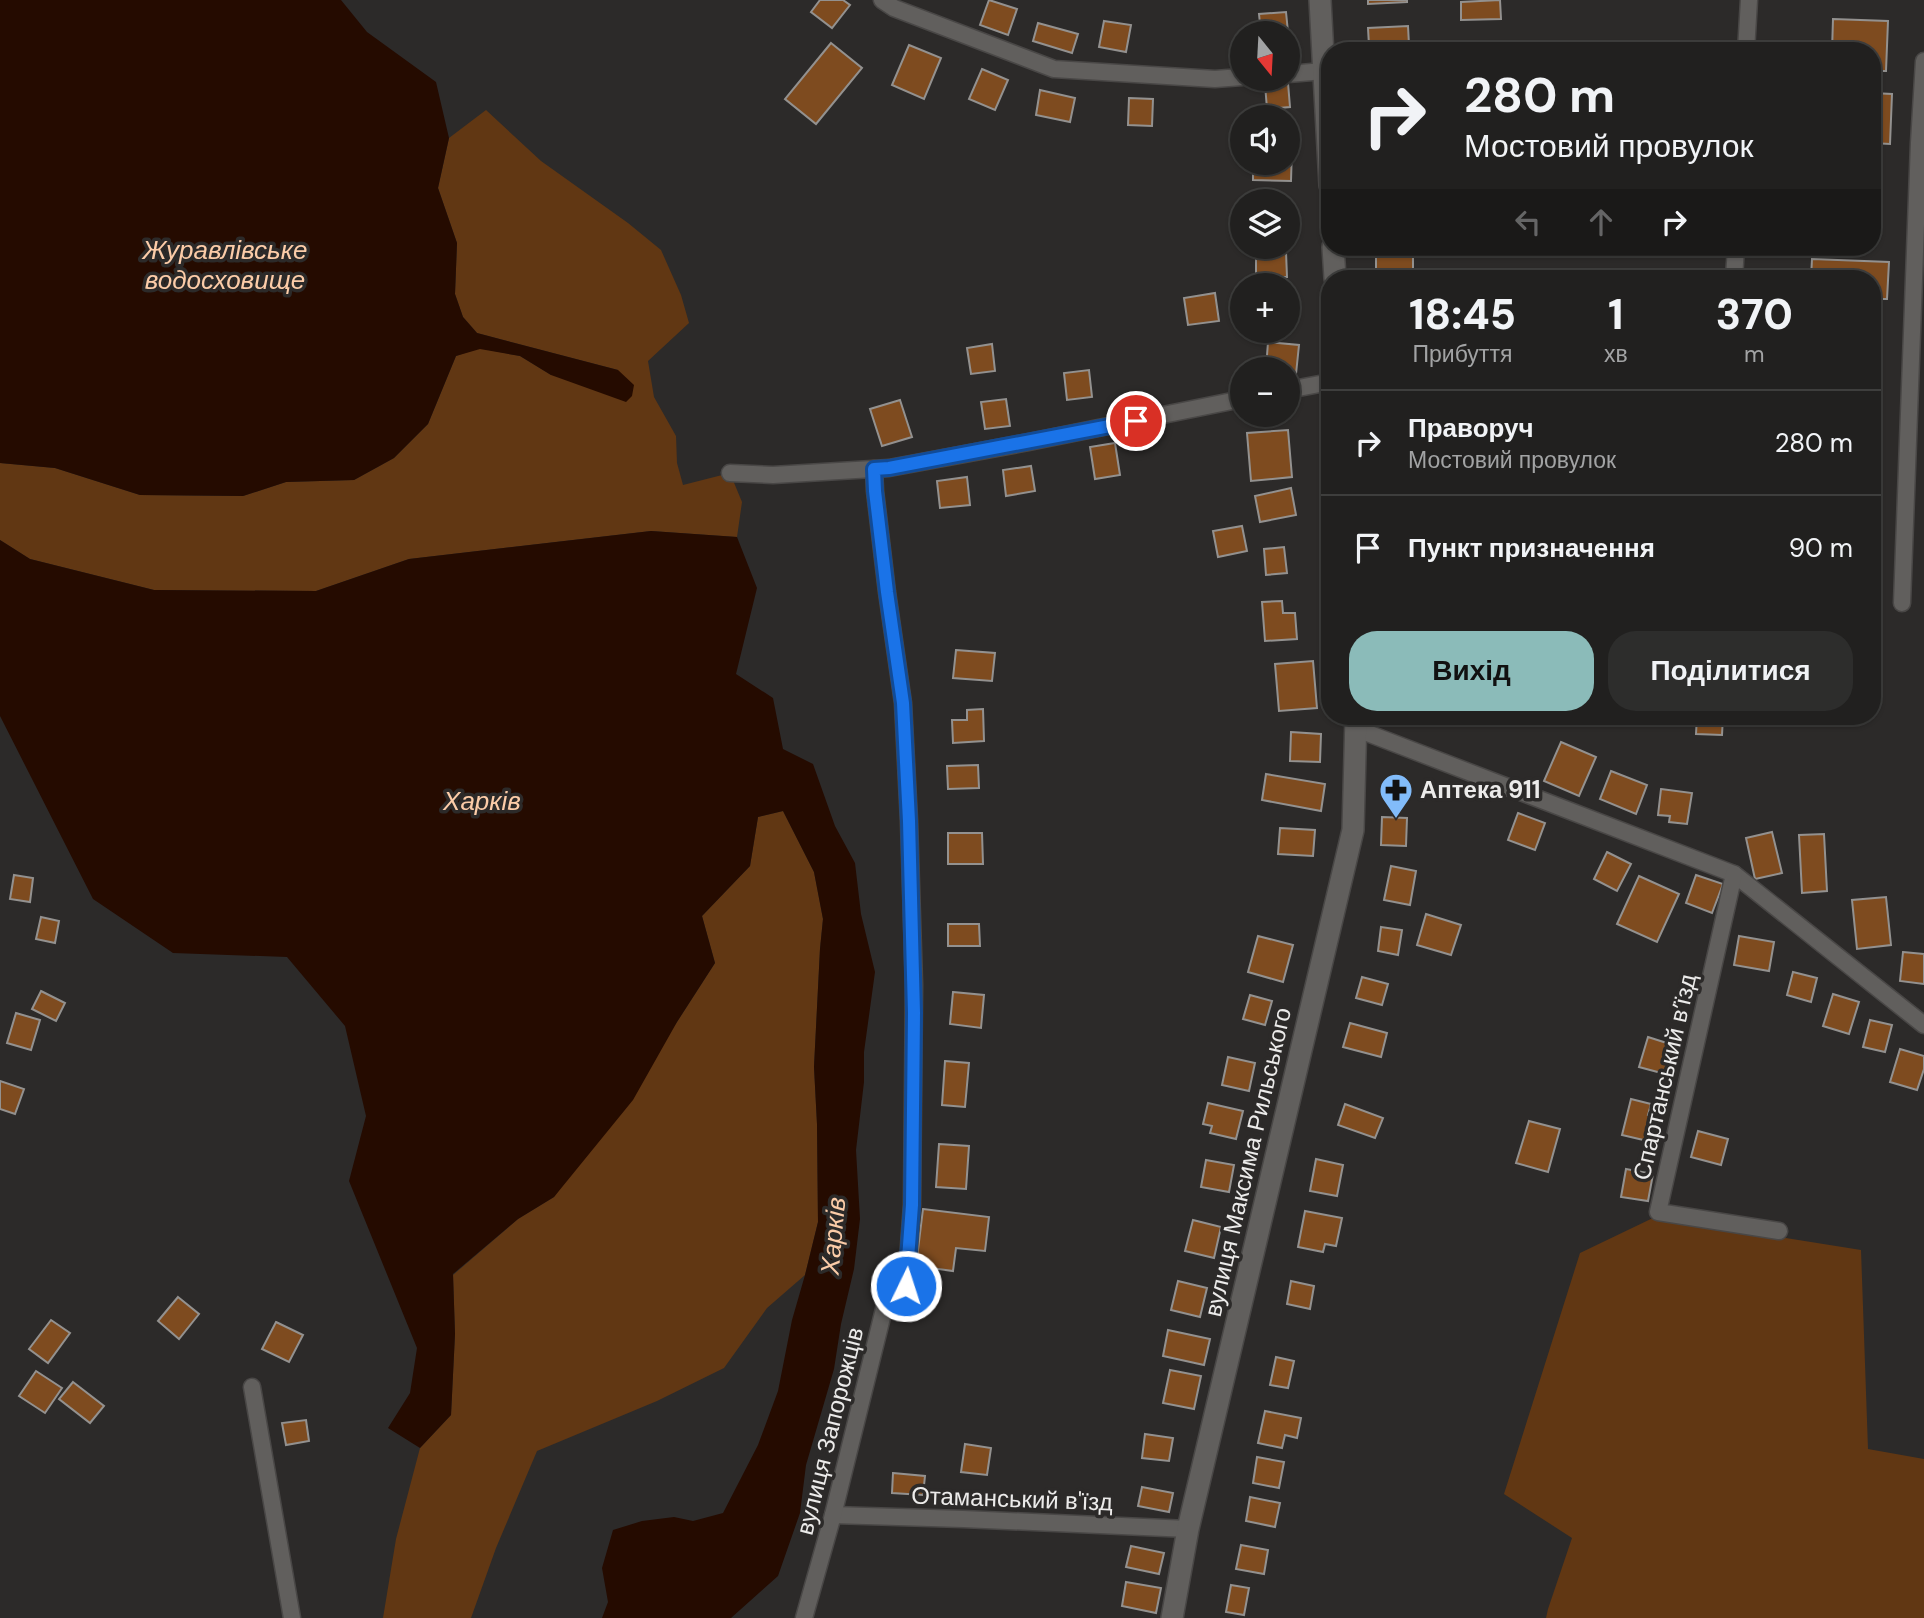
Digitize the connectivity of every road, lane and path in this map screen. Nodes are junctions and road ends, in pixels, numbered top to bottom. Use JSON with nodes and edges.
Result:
{"nodes":[{"id":1,"x":883,"y":0,"type":"edge"},
{"id":2,"x":1320,"y":0,"type":"edge"},
{"id":3,"x":1749,"y":0,"type":"edge"},
{"id":4,"x":1322,"y":42,"type":"edge"},
{"id":5,"x":1747,"y":42,"type":"edge"},
{"id":6,"x":1924,"y":61,"type":"edge"},
{"id":7,"x":1321,"y":71,"type":"edge"},
{"id":8,"x":1300,"y":73,"type":"edge"},
{"id":9,"x":1230,"y":78,"type":"edge"},
{"id":10,"x":1921,"y":143,"type":"edge"},
{"id":11,"x":1321,"y":384,"type":"edge"},
{"id":12,"x":1300,"y":388,"type":"edge"},
{"id":13,"x":1230,"y":401,"type":"edge"},
{"id":14,"x":874,"y":469,"type":"junction"},
{"id":15,"x":730,"y":473,"type":"dead end"},
{"id":16,"x":1902,"y":603,"type":"dead end"},
{"id":17,"x":1356,"y":725,"type":"edge"},
{"id":18,"x":1363,"y":725,"type":"edge"},
{"id":19,"x":1734,"y":874,"type":"junction"},
{"id":20,"x":1924,"y":1025,"type":"edge"},
{"id":21,"x":1779,"y":1231,"type":"dead end"},
{"id":22,"x":252,"y":1387,"type":"dead end"},
{"id":23,"x":833,"y":1515,"type":"junction"},
{"id":24,"x":1188,"y":1530,"type":"junction"},
{"id":25,"x":292,"y":1618,"type":"edge"},
{"id":26,"x":804,"y":1618,"type":"edge"},
{"id":27,"x":1172,"y":1618,"type":"edge"}],
"edges":[{"from":1,"to":9,"type":"street"},
{"from":2,"to":4,"type":"main road"},
{"from":3,"to":5,"type":"street"},
{"from":6,"to":10,"type":"street"},
{"from":7,"to":8,"type":"street"},
{"from":10,"to":16,"type":"street"},
{"from":11,"to":12,"type":"street"},
{"from":13,"to":14,"type":"street"},
{"from":14,"to":15,"type":"street"},
{"from":14,"to":23,"type":"street","name":"вулиця Запорожців"},
{"from":17,"to":24,"type":"main road","name":"вулиця Максима Рильського"},
{"from":18,"to":19,"type":"street"},
{"from":19,"to":20,"type":"street"},
{"from":19,"to":21,"type":"street","name":"Спартанський в’їзд"},
{"from":22,"to":25,"type":"street"},
{"from":23,"to":24,"type":"street","name":"Отаманський в'їзд"},
{"from":23,"to":26,"type":"street","name":"вулиця Запорожців"},
{"from":24,"to":27,"type":"main road","name":"вулиця Максима Рильського"}]}
